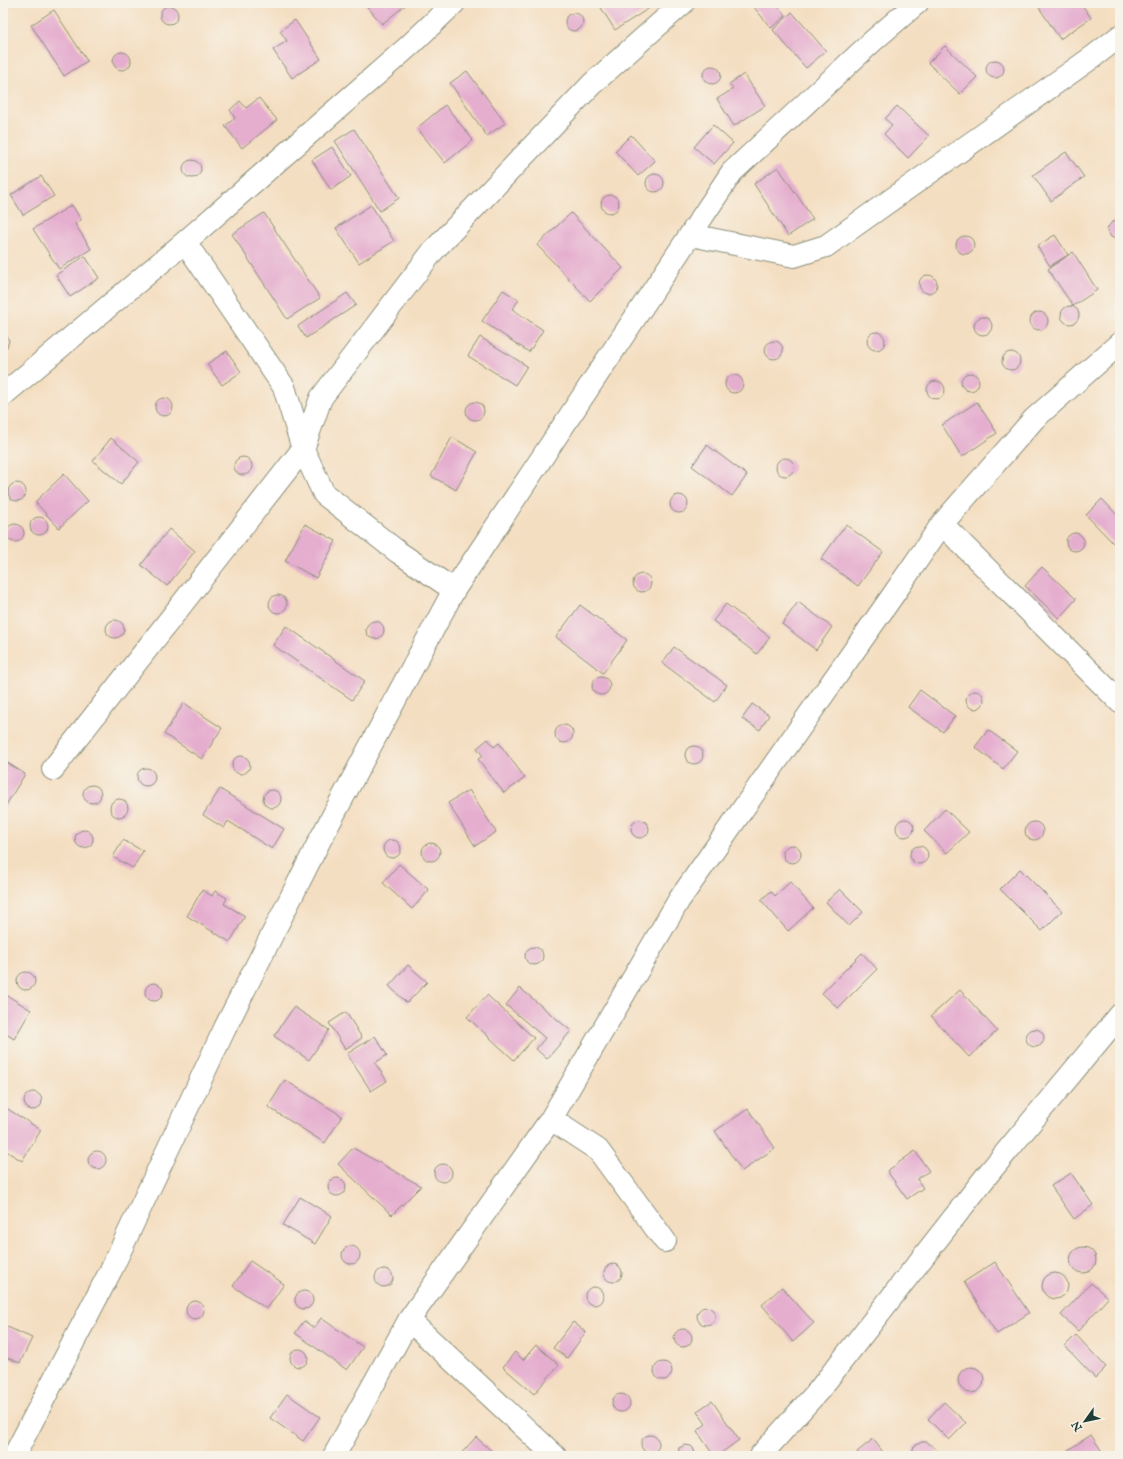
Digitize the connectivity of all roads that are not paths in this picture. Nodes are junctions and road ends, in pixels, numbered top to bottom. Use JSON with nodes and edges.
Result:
{"nodes":[{"id":1,"x":454,"y":3,"type":"edge"},
{"id":2,"x":683,"y":3,"type":"edge"},
{"id":3,"x":918,"y":3,"type":"edge"},
{"id":4,"x":1120,"y":36,"type":"edge"},
{"id":5,"x":691,"y":235,"type":"junction"},
{"id":6,"x":185,"y":242,"type":"junction"},
{"id":7,"x":1120,"y":343,"type":"edge"},
{"id":8,"x":3,"y":394,"type":"edge"},
{"id":9,"x":303,"y":449,"type":"junction"},
{"id":10,"x":942,"y":524,"type":"junction"},
{"id":11,"x":454,"y":590,"type":"junction"},
{"id":12,"x":1120,"y":702,"type":"edge"},
{"id":13,"x":53,"y":769,"type":"dead end"},
{"id":14,"x":1120,"y":1015,"type":"edge"},
{"id":15,"x":551,"y":1119,"type":"junction"},
{"id":16,"x":665,"y":1241,"type":"dead end"},
{"id":17,"x":409,"y":1320,"type":"junction"},
{"id":18,"x":14,"y":1456,"type":"edge"},
{"id":19,"x":334,"y":1456,"type":"edge"},
{"id":20,"x":554,"y":1456,"type":"edge"},
{"id":21,"x":760,"y":1456,"type":"edge"}],
"edges":[{"from":1,"to":6,"type":"street"},
{"from":2,"to":9,"type":"street"},
{"from":3,"to":5,"type":"street"},
{"from":4,"to":5,"type":"street"},
{"from":5,"to":11,"type":"street"},
{"from":6,"to":8,"type":"street"},
{"from":6,"to":9,"type":"street"},
{"from":7,"to":10,"type":"street"},
{"from":9,"to":11,"type":"street"},
{"from":9,"to":13,"type":"street"},
{"from":10,"to":12,"type":"street"},
{"from":10,"to":15,"type":"street"},
{"from":11,"to":18,"type":"street"},
{"from":14,"to":21,"type":"street"},
{"from":15,"to":16,"type":"street"},
{"from":15,"to":17,"type":"street"},
{"from":17,"to":19,"type":"street"},
{"from":17,"to":20,"type":"street"}]}
